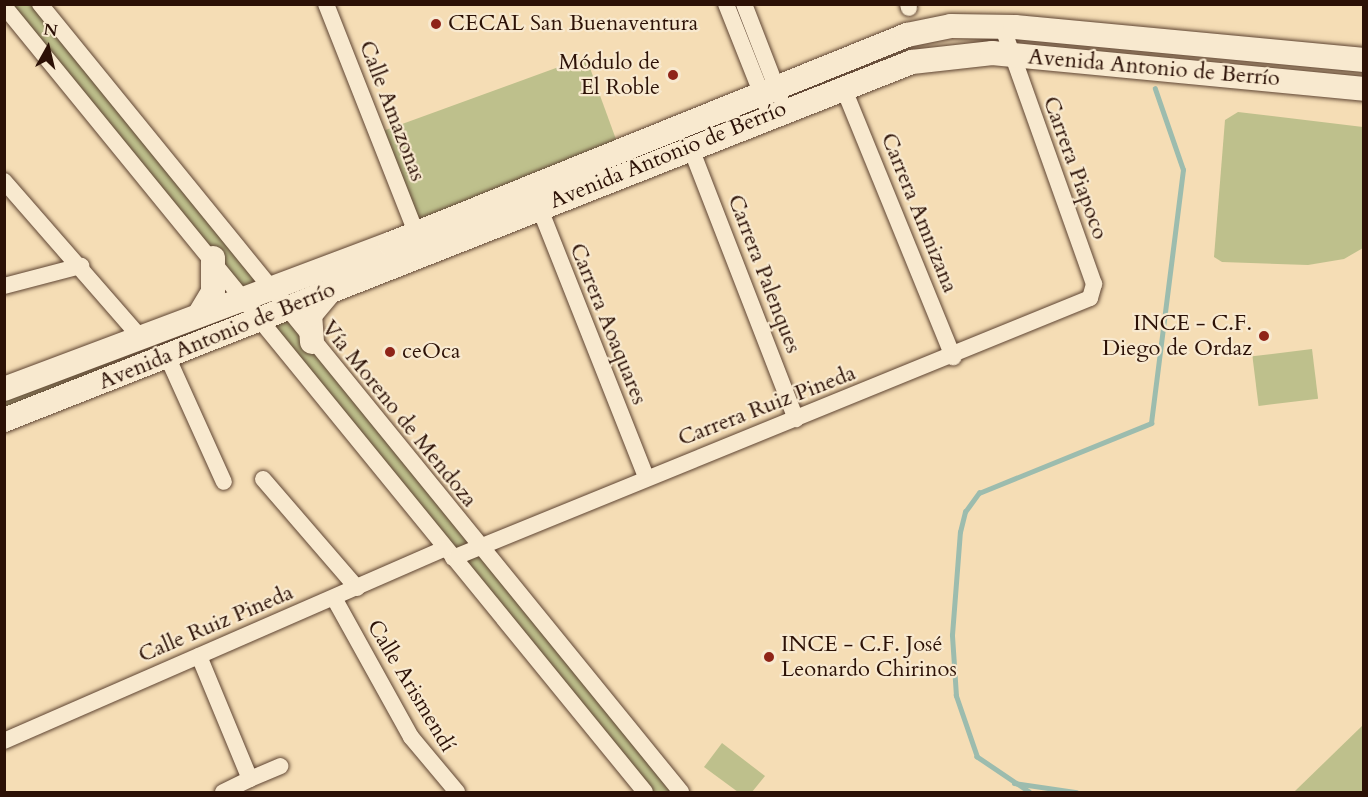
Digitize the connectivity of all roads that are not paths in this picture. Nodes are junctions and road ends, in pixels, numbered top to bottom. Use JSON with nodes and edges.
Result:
{"nodes":[{"id":1,"x":326,"y":4,"type":"edge"},
{"id":2,"x":726,"y":4,"type":"edge"},
{"id":3,"x":744,"y":4,"type":"edge"},
{"id":4,"x":4,"y":6,"type":"edge"},
{"id":5,"x":43,"y":7,"type":"edge"},
{"id":6,"x":1002,"y":26,"type":"junction"},
{"id":7,"x":22,"y":28,"type":"junction"},
{"id":8,"x":1011,"y":55,"type":"junction"},
{"id":9,"x":1364,"y":60,"type":"edge"},
{"id":10,"x":843,"y":87,"type":"junction"},
{"id":11,"x":768,"y":89,"type":"junction"},
{"id":12,"x":1364,"y":89,"type":"edge"},
{"id":13,"x":777,"y":112,"type":"junction"},
{"id":14,"x":690,"y":146,"type":"junction"},
{"id":15,"x":4,"y":181,"type":"edge"},
{"id":16,"x":535,"y":196,"type":"junction"},
{"id":17,"x":416,"y":233,"type":"junction"},
{"id":18,"x":213,"y":258,"type":"junction"},
{"id":19,"x":81,"y":266,"type":"junction"},
{"id":20,"x":4,"y":286,"type":"edge"},
{"id":21,"x":269,"y":288,"type":"junction"},
{"id":22,"x":330,"y":291,"type":"junction"},
{"id":23,"x":1094,"y":291,"type":"joint"},
{"id":24,"x":244,"y":297,"type":"junction"},
{"id":25,"x":286,"y":308,"type":"junction"},
{"id":26,"x":201,"y":312,"type":"junction"},
{"id":27,"x":260,"y":318,"type":"junction"},
{"id":28,"x":139,"y":336,"type":"junction"},
{"id":29,"x":312,"y":342,"type":"junction"},
{"id":30,"x":167,"y":356,"type":"junction"},
{"id":31,"x":953,"y":357,"type":"junction"},
{"id":32,"x":4,"y":389,"type":"edge"},
{"id":33,"x":796,"y":419,"type":"junction"},
{"id":34,"x":4,"y":420,"type":"edge"},
{"id":35,"x":646,"y":477,"type":"junction"},
{"id":36,"x":263,"y":479,"type":"dead end"},
{"id":37,"x":224,"y":482,"type":"dead end"},
{"id":38,"x":477,"y":546,"type":"junction"},
{"id":39,"x":449,"y":553,"type":"junction"},
{"id":40,"x":357,"y":588,"type":"junction"},
{"id":41,"x":334,"y":598,"type":"junction"},
{"id":42,"x":199,"y":656,"type":"junction"},
{"id":43,"x":4,"y":741,"type":"edge"},
{"id":44,"x":280,"y":766,"type":"dead end"},
{"id":45,"x":250,"y":778,"type":"junction"},
{"id":46,"x":223,"y":792,"type":"edge"},
{"id":47,"x":457,"y":792,"type":"edge"},
{"id":48,"x":645,"y":792,"type":"edge"},
{"id":49,"x":681,"y":792,"type":"edge"}],
"edges":[{"from":1,"to":17,"type":"street","name":"Calle Amazonas"},
{"from":2,"to":11,"type":"street"},
{"from":3,"to":11,"type":"street"},
{"from":4,"to":7,"type":"street"},
{"from":5,"to":7,"type":"street"},
{"from":5,"to":21,"type":"street","name":"Vía Moreno de Mendoza"},
{"from":6,"to":8,"type":"street","name":"Carrera Piapoco"},
{"from":6,"to":9,"type":"street","name":"Avenida Antonio de Berrío"},
{"from":6,"to":11,"type":"street","name":"Avenida Antonio de Berrío"},
{"from":7,"to":18,"type":"street"},
{"from":8,"to":10,"type":"street","name":"Avenida Antonio de Berrío"},
{"from":8,"to":12,"type":"street","name":"Avenida Antonio de Berrío"},
{"from":8,"to":23,"type":"street","name":"Carrera Piapoco"},
{"from":10,"to":13,"type":"street","name":"Avenida Antonio de Berrío"},
{"from":10,"to":31,"type":"street","name":"Carrera Amnizana"},
{"from":11,"to":13,"type":"street"},
{"from":11,"to":16,"type":"street","name":"Avenida Antonio de Berrío"},
{"from":13,"to":14,"type":"street","name":"Avenida Antonio de Berrío"},
{"from":14,"to":16,"type":"street","name":"Avenida Antonio de Berrío"},
{"from":14,"to":33,"type":"street","name":"Carrera Palenques"},
{"from":15,"to":19,"type":"street"},
{"from":16,"to":17,"type":"street","name":"Avenida Antonio de Berrío"},
{"from":16,"to":22,"type":"street","name":"Avenida Antonio de Berrío"},
{"from":16,"to":35,"type":"street","name":"Carrera Aoaquares"},
{"from":17,"to":21,"type":"street","name":"Avenida Antonio de Berrío"},
{"from":18,"to":24,"type":"street"},
{"from":18,"to":26,"type":"street"},
{"from":19,"to":20,"type":"street"},
{"from":19,"to":28,"type":"street"},
{"from":21,"to":24,"type":"street","name":"Avenida Antonio de Berrío"},
{"from":21,"to":25,"type":"street","name":"Vía Moreno de Mendoza"},
{"from":22,"to":25,"type":"street","name":"Avenida Antonio de Berrío"},
{"from":22,"to":29,"type":"street"},
{"from":23,"to":31,"type":"street","name":"Carrera Ruiz Pineda"},
{"from":24,"to":26,"type":"street","name":"Avenida Antonio de Berrío"},
{"from":24,"to":27,"type":"street"},
{"from":25,"to":27,"type":"street","name":"Avenida Antonio de Berrío"},
{"from":25,"to":29,"type":"street","name":"Vía Moreno de Mendoza"},
{"from":26,"to":28,"type":"street","name":"Avenida Antonio de Berrío"},
{"from":27,"to":30,"type":"street","name":"Avenida Antonio de Berrío"},
{"from":27,"to":39,"type":"street"},
{"from":28,"to":32,"type":"street","name":"Avenida Antonio de Berrío"},
{"from":29,"to":38,"type":"street","name":"Vía Moreno de Mendoza"},
{"from":30,"to":34,"type":"street","name":"Avenida Antonio de Berrío"},
{"from":30,"to":37,"type":"street"},
{"from":31,"to":33,"type":"street","name":"Carrera Ruiz Pineda"},
{"from":33,"to":35,"type":"street","name":"Carrera Ruiz Pineda"},
{"from":35,"to":38,"type":"street","name":"Carrera Ruiz Pineda"},
{"from":36,"to":40,"type":"street"},
{"from":38,"to":39,"type":"street","name":"Carrera Ruiz Pineda"},
{"from":38,"to":49,"type":"street","name":"Vía Moreno de Mendoza"},
{"from":39,"to":40,"type":"street","name":"Calle Ruiz Pineda"},
{"from":39,"to":48,"type":"street"},
{"from":40,"to":41,"type":"street","name":"Calle Ruiz Pineda"},
{"from":41,"to":42,"type":"street","name":"Calle Ruiz Pineda"},
{"from":41,"to":47,"type":"street","name":"Calle Arismendí"},
{"from":42,"to":43,"type":"street","name":"Calle Ruiz Pineda"},
{"from":42,"to":45,"type":"street"},
{"from":44,"to":45,"type":"street"},
{"from":45,"to":46,"type":"street"}]}
